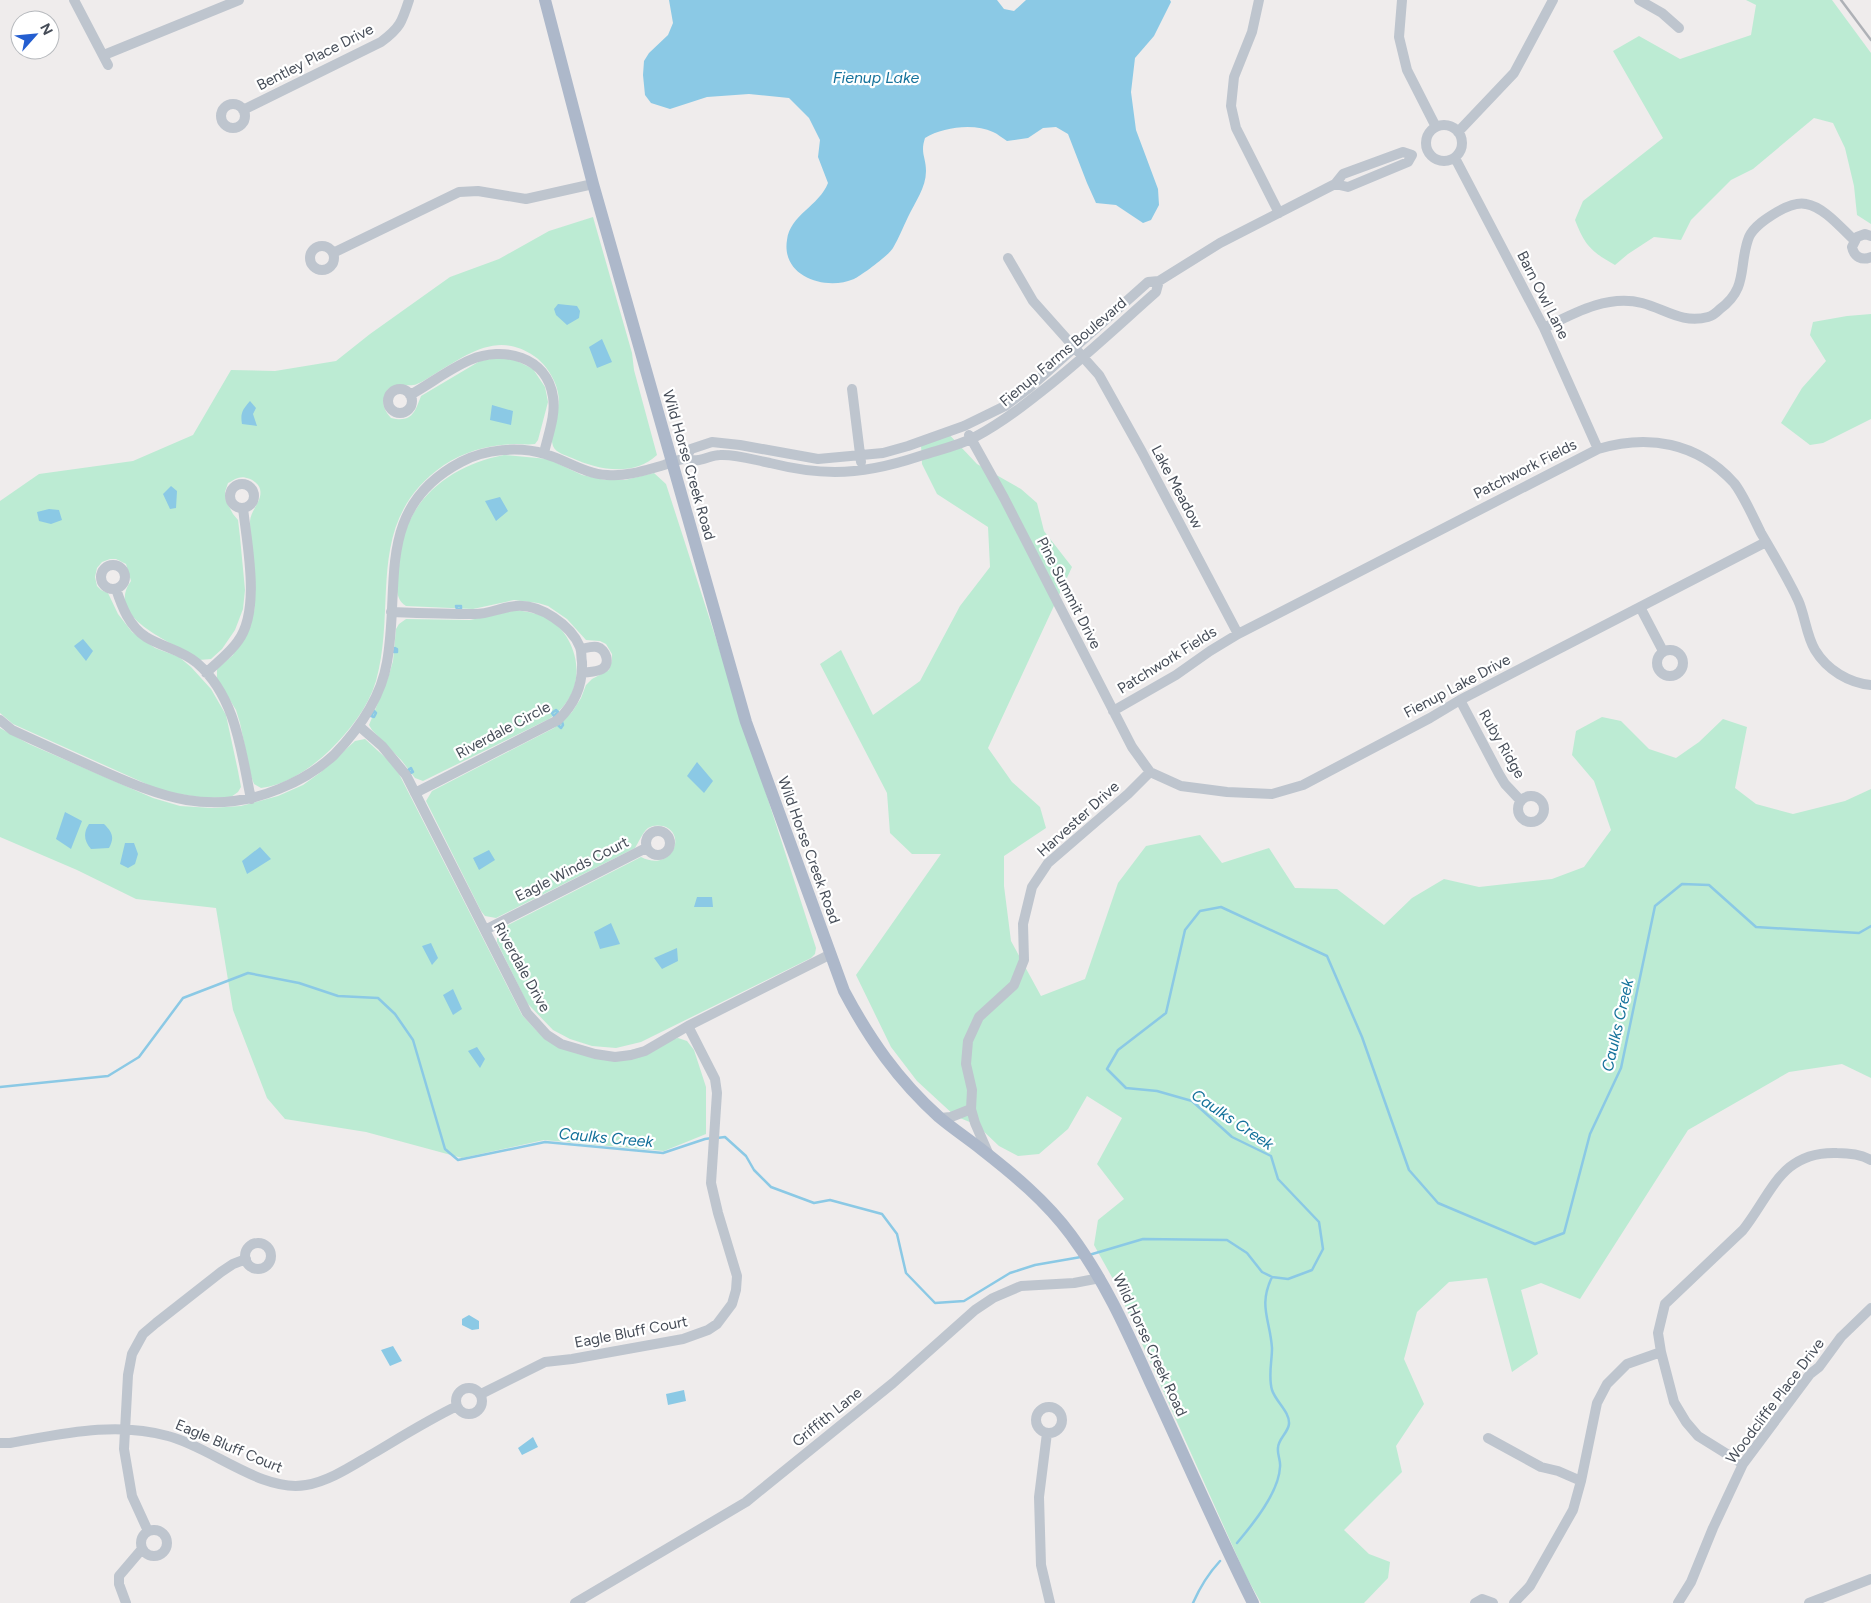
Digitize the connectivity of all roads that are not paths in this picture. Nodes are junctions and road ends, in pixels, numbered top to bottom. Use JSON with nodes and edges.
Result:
{"nodes":[{"id":1,"x":74,"y":0,"type":"edge"},
{"id":2,"x":239,"y":0,"type":"edge"},
{"id":3,"x":409,"y":0,"type":"edge"},
{"id":4,"x":544,"y":0,"type":"edge"},
{"id":5,"x":1259,"y":0,"type":"edge"},
{"id":6,"x":1402,"y":0,"type":"edge"},
{"id":7,"x":1553,"y":0,"type":"edge"},
{"id":8,"x":1639,"y":0,"type":"edge"},
{"id":9,"x":1679,"y":28,"type":"dead end"},
{"id":10,"x":244,"y":110,"type":"dead end"},
{"id":11,"x":1436,"y":127,"type":"junction"},
{"id":12,"x":1458,"y":132,"type":"junction"},
{"id":13,"x":1427,"y":148,"type":"junction"},
{"id":14,"x":1455,"y":158,"type":"junction"},
{"id":15,"x":593,"y":184,"type":"junction"},
{"id":16,"x":1278,"y":213,"type":"junction"},
{"id":17,"x":1871,"y":236,"type":"edge"},
{"id":18,"x":1854,"y":240,"type":"junction"},
{"id":19,"x":333,"y":253,"type":"dead end"},
{"id":20,"x":1871,"y":257,"type":"edge"},
{"id":21,"x":1008,"y":258,"type":"dead end"},
{"id":22,"x":1159,"y":281,"type":"junction"},
{"id":23,"x":1544,"y":328,"type":"junction"},
{"id":24,"x":1075,"y":347,"type":"junction"},
{"id":25,"x":1084,"y":357,"type":"junction"},
{"id":26,"x":852,"y":388,"type":"dead end"},
{"id":27,"x":410,"y":395,"type":"dead end"},
{"id":28,"x":964,"y":426,"type":"junction"},
{"id":29,"x":972,"y":439,"type":"junction"},
{"id":30,"x":1598,"y":449,"type":"junction"},
{"id":31,"x":544,"y":453,"type":"junction"},
{"id":32,"x":860,"y":456,"type":"junction"},
{"id":33,"x":685,"y":459,"type":"junction"},
{"id":34,"x":672,"y":463,"type":"junction"},
{"id":35,"x":862,"y":469,"type":"junction"},
{"id":36,"x":243,"y":508,"type":"dead end"},
{"id":37,"x":1766,"y":542,"type":"junction"},
{"id":38,"x":116,"y":589,"type":"dead end"},
{"id":39,"x":1640,"y":606,"type":"junction"},
{"id":40,"x":391,"y":612,"type":"junction"},
{"id":41,"x":1238,"y":634,"type":"junction"},
{"id":42,"x":581,"y":648,"type":"junction"},
{"id":43,"x":1664,"y":652,"type":"dead end"},
{"id":44,"x":206,"y":673,"type":"junction"},
{"id":45,"x":582,"y":673,"type":"junction"},
{"id":46,"x":1871,"y":685,"type":"edge"},
{"id":47,"x":1460,"y":700,"type":"junction"},
{"id":48,"x":1113,"y":711,"type":"junction"},
{"id":49,"x":0,"y":720,"type":"edge"},
{"id":50,"x":359,"y":726,"type":"junction"},
{"id":51,"x":1150,"y":772,"type":"junction"},
{"id":52,"x":415,"y":793,"type":"junction"},
{"id":53,"x":251,"y":799,"type":"junction"},
{"id":54,"x":1521,"y":801,"type":"dead end"},
{"id":55,"x":646,"y":848,"type":"dead end"},
{"id":56,"x":485,"y":930,"type":"junction"},
{"id":57,"x":829,"y":955,"type":"junction"},
{"id":58,"x":688,"y":1026,"type":"junction"},
{"id":59,"x":971,"y":1109,"type":"junction"},
{"id":60,"x":940,"y":1118,"type":"junction"},
{"id":61,"x":989,"y":1156,"type":"junction"},
{"id":62,"x":1871,"y":1160,"type":"edge"},
{"id":63,"x":246,"y":1259,"type":"dead end"},
{"id":64,"x":1098,"y":1273,"type":"junction"},
{"id":65,"x":1871,"y":1308,"type":"edge"},
{"id":66,"x":1661,"y":1352,"type":"junction"},
{"id":67,"x":481,"y":1394,"type":"junction"},
{"id":68,"x":457,"y":1406,"type":"junction"},
{"id":69,"x":124,"y":1429,"type":"junction"},
{"id":70,"x":1047,"y":1434,"type":"dead end"},
{"id":71,"x":1488,"y":1438,"type":"dead end"},
{"id":72,"x":0,"y":1443,"type":"edge"},
{"id":73,"x":1743,"y":1464,"type":"junction"},
{"id":74,"x":1581,"y":1481,"type":"junction"},
{"id":75,"x":148,"y":1531,"type":"junction"},
{"id":76,"x":142,"y":1549,"type":"junction"},
{"id":77,"x":1871,"y":1579,"type":"edge"},
{"id":78,"x":126,"y":1603,"type":"edge"},
{"id":79,"x":575,"y":1603,"type":"edge"},
{"id":80,"x":1050,"y":1603,"type":"edge"},
{"id":81,"x":1253,"y":1603,"type":"edge"},
{"id":82,"x":1475,"y":1603,"type":"edge"},
{"id":83,"x":1493,"y":1603,"type":"edge"},
{"id":84,"x":1514,"y":1603,"type":"edge"},
{"id":85,"x":1678,"y":1603,"type":"edge"},
{"id":86,"x":1809,"y":1603,"type":"edge"}],
"edges":[{"from":1,"to":2,"type":"street"},
{"from":3,"to":10,"type":"street","name":"Bentley Place Drive"},
{"from":4,"to":15,"type":"main road","name":"Wild Horse Creek Road"},
{"from":5,"to":16,"type":"street"},
{"from":6,"to":11,"type":"street"},
{"from":7,"to":12,"type":"street"},
{"from":8,"to":9,"type":"street"},
{"from":11,"to":12,"type":"street"},
{"from":11,"to":13,"type":"street"},
{"from":12,"to":14,"type":"street"},
{"from":13,"to":14,"type":"street"},
{"from":13,"to":16,"type":"street","name":"Fienup Farms Boulevard"},
{"from":14,"to":23,"type":"street","name":"Barn Owl Lane"},
{"from":15,"to":19,"type":"street"},
{"from":15,"to":34,"type":"main road","name":"Wild Horse Creek Road"},
{"from":16,"to":22,"type":"street","name":"Fienup Farms Boulevard"},
{"from":17,"to":18,"type":"street"},
{"from":18,"to":20,"type":"street"},
{"from":18,"to":23,"type":"street"},
{"from":21,"to":24,"type":"street","name":"Lake Meadow"},
{"from":22,"to":24,"type":"street","name":"Fienup Farms Boulevard"},
{"from":22,"to":25,"type":"street","name":"Fienup Farms Boulevard"},
{"from":23,"to":30,"type":"street","name":"Barn Owl Lane"},
{"from":24,"to":25,"type":"street","name":"Lake Meadow"},
{"from":24,"to":28,"type":"street","name":"Fienup Farms Boulevard"},
{"from":25,"to":29,"type":"street","name":"Fienup Farms Boulevard"},
{"from":25,"to":41,"type":"street","name":"Lake Meadow"},
{"from":26,"to":32,"type":"street"},
{"from":27,"to":31,"type":"street"},
{"from":28,"to":29,"type":"street","name":"Pine Summit Drive"},
{"from":28,"to":32,"type":"street","name":"Fienup Farms Boulevard"},
{"from":29,"to":35,"type":"street","name":"Fienup Farms Boulevard"},
{"from":29,"to":48,"type":"street","name":"Pine Summit Drive"},
{"from":30,"to":37,"type":"street","name":"Patchwork Fields"},
{"from":30,"to":41,"type":"street","name":"Patchwork Fields"},
{"from":31,"to":34,"type":"street","name":"Fienup Farms Boulevard"},
{"from":31,"to":40,"type":"street","name":"Fienup Farms Boulevard"},
{"from":32,"to":33,"type":"street","name":"Fienup Farms Boulevard"},
{"from":32,"to":35,"type":"street"},
{"from":33,"to":34,"type":"street","name":"Fienup Farms Boulevard"},
{"from":33,"to":35,"type":"street","name":"Fienup Farms Boulevard"},
{"from":34,"to":57,"type":"main road","name":"Wild Horse Creek Road"},
{"from":36,"to":44,"type":"street"},
{"from":37,"to":39,"type":"street","name":"Fienup Lake Drive"},
{"from":37,"to":46,"type":"street","name":"Patchwork Fields"},
{"from":38,"to":44,"type":"street"},
{"from":39,"to":43,"type":"street"},
{"from":39,"to":47,"type":"street","name":"Fienup Lake Drive"},
{"from":40,"to":42,"type":"street"},
{"from":40,"to":50,"type":"street","name":"Fienup Farms Boulevard"},
{"from":41,"to":48,"type":"street","name":"Patchwork Fields"},
{"from":42,"to":45,"type":"street","name":"Riverdale Circle"},
{"from":42,"to":45,"type":"street"},
{"from":44,"to":53,"type":"street"},
{"from":45,"to":52,"type":"street","name":"Riverdale Circle"},
{"from":47,"to":51,"type":"street","name":"Fienup Lake Drive"},
{"from":47,"to":54,"type":"street","name":"Ruby Ridge"},
{"from":48,"to":51,"type":"street","name":"Pine Summit Drive"},
{"from":49,"to":53,"type":"street","name":"Fienup Farms Boulevard"},
{"from":50,"to":52,"type":"street","name":"Riverdale Drive"},
{"from":50,"to":53,"type":"street","name":"Fienup Farms Boulevard"},
{"from":51,"to":59,"type":"street","name":"Harvester Drive"},
{"from":52,"to":56,"type":"street","name":"Riverdale Drive"},
{"from":55,"to":56,"type":"street","name":"Eagle Winds Court"},
{"from":56,"to":58,"type":"street","name":"Riverdale Drive"},
{"from":57,"to":58,"type":"street","name":"Riverdale Drive"},
{"from":57,"to":60,"type":"main road","name":"Wild Horse Creek Road"},
{"from":58,"to":67,"type":"street","name":"Eagle Bluff Court"},
{"from":59,"to":60,"type":"street"},
{"from":59,"to":61,"type":"street","name":"Harvester Drive"},
{"from":60,"to":61,"type":"main road","name":"Wild Horse Creek Road"},
{"from":61,"to":64,"type":"main road","name":"Wild Horse Creek Road"},
{"from":62,"to":66,"type":"street"},
{"from":63,"to":69,"type":"street"},
{"from":64,"to":79,"type":"street","name":"Griffith Lane"},
{"from":64,"to":81,"type":"main road","name":"Wild Horse Creek Road"},
{"from":65,"to":73,"type":"street","name":"Woodcliffe Place Drive"},
{"from":66,"to":73,"type":"street"},
{"from":66,"to":74,"type":"street"},
{"from":67,"to":68,"type":"street","name":"Eagle Bluff Court"},
{"from":67,"to":68,"type":"street"},
{"from":68,"to":69,"type":"street","name":"Eagle Bluff Court"},
{"from":69,"to":72,"type":"street","name":"Eagle Bluff Court"},
{"from":69,"to":75,"type":"street"},
{"from":70,"to":80,"type":"street"},
{"from":71,"to":74,"type":"street"},
{"from":73,"to":85,"type":"street","name":"Woodcliffe Place Drive"},
{"from":74,"to":84,"type":"street"},
{"from":75,"to":76,"type":"street"},
{"from":75,"to":76,"type":"street"},
{"from":76,"to":78,"type":"street"},
{"from":77,"to":86,"type":"street"},
{"from":82,"to":83,"type":"street"}]}
